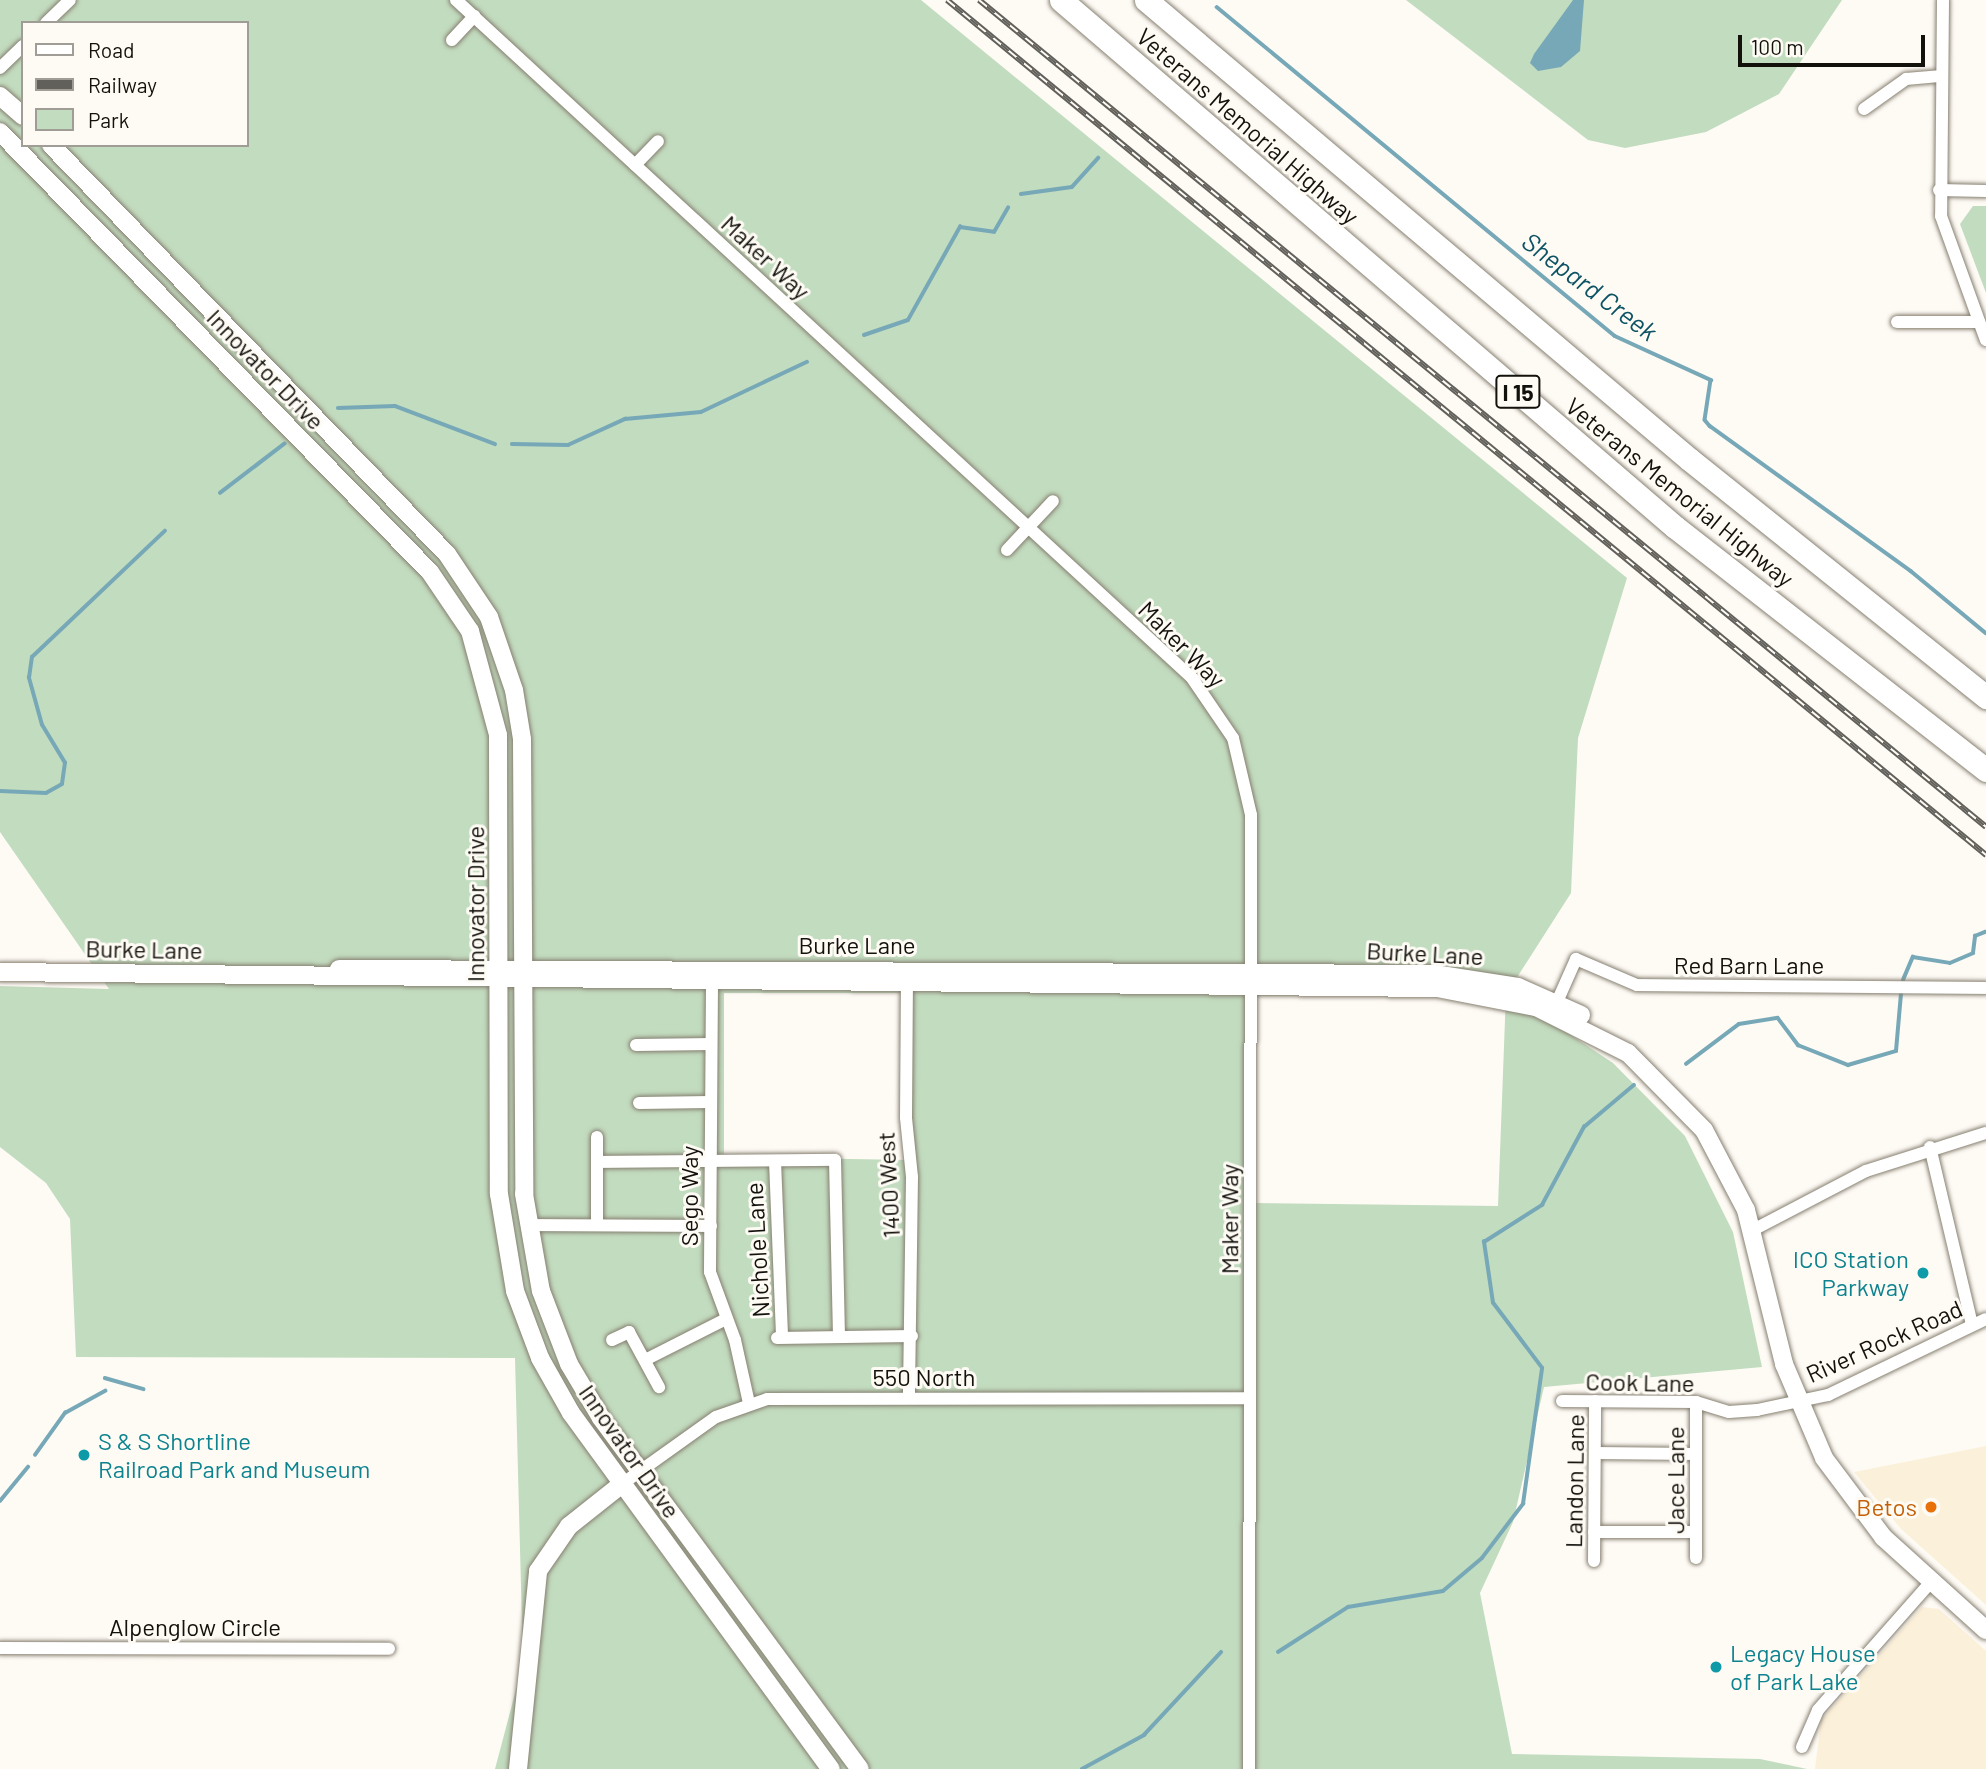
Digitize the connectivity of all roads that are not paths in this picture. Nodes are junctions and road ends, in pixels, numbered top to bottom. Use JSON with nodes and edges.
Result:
{"nodes":[{"id":1,"x":70,"y":0,"type":"edge"},
{"id":2,"x":456,"y":0,"type":"edge"},
{"id":3,"x":1061,"y":0,"type":"edge"},
{"id":4,"x":1146,"y":0,"type":"edge"},
{"id":5,"x":1943,"y":0,"type":"edge"},
{"id":6,"x":474,"y":16,"type":"junction"},
{"id":7,"x":48,"y":21,"type":"edge"},
{"id":8,"x":452,"y":40,"type":"dead end"},
{"id":9,"x":21,"y":48,"type":"edge"},
{"id":10,"x":0,"y":68,"type":"edge"},
{"id":11,"x":1941,"y":76,"type":"junction"},
{"id":12,"x":0,"y":96,"type":"edge"},
{"id":13,"x":1864,"y":109,"type":"dead end"},
{"id":14,"x":21,"y":114,"type":"edge"},
{"id":15,"x":0,"y":132,"type":"edge"},
{"id":16,"x":658,"y":141,"type":"dead end"},
{"id":17,"x":53,"y":147,"type":"edge"},
{"id":18,"x":635,"y":165,"type":"junction"},
{"id":19,"x":1939,"y":190,"type":"junction"},
{"id":20,"x":1986,"y":191,"type":"edge"},
{"id":21,"x":1897,"y":322,"type":"dead end"},
{"id":22,"x":1979,"y":323,"type":"junction"},
{"id":23,"x":1986,"y":340,"type":"edge"},
{"id":24,"x":1053,"y":501,"type":"dead end"},
{"id":25,"x":1028,"y":527,"type":"junction"},
{"id":26,"x":1007,"y":550,"type":"dead end"},
{"id":27,"x":1986,"y":695,"type":"edge"},
{"id":28,"x":1986,"y":769,"type":"edge"},
{"id":29,"x":0,"y":972,"type":"edge"},
{"id":30,"x":499,"y":974,"type":"junction"},
{"id":31,"x":523,"y":975,"type":"junction"},
{"id":32,"x":907,"y":977,"type":"junction"},
{"id":33,"x":1250,"y":980,"type":"junction"},
{"id":34,"x":712,"y":983,"type":"junction"},
{"id":35,"x":1986,"y":988,"type":"edge"},
{"id":36,"x":1555,"y":1007,"type":"junction"},
{"id":37,"x":711,"y":1044,"type":"junction"},
{"id":38,"x":636,"y":1045,"type":"dead end"},
{"id":39,"x":710,"y":1102,"type":"junction"},
{"id":40,"x":639,"y":1103,"type":"dead end"},
{"id":41,"x":1986,"y":1133,"type":"edge"},
{"id":42,"x":597,"y":1137,"type":"dead end"},
{"id":43,"x":1930,"y":1147,"type":"junction"},
{"id":44,"x":710,"y":1161,"type":"junction"},
{"id":45,"x":775,"y":1161,"type":"junction"},
{"id":46,"x":597,"y":1162,"type":"junction"},
{"id":47,"x":527,"y":1225,"type":"junction"},
{"id":48,"x":597,"y":1225,"type":"junction"},
{"id":49,"x":711,"y":1226,"type":"junction"},
{"id":50,"x":1753,"y":1230,"type":"junction"},
{"id":51,"x":726,"y":1319,"type":"junction"},
{"id":52,"x":1986,"y":1319,"type":"edge"},
{"id":53,"x":1972,"y":1324,"type":"junction"},
{"id":54,"x":839,"y":1333,"type":"junction"},
{"id":55,"x":912,"y":1336,"type":"junction"},
{"id":56,"x":612,"y":1340,"type":"dead end"},
{"id":57,"x":645,"y":1360,"type":"junction"},
{"id":58,"x":659,"y":1387,"type":"dead end"},
{"id":59,"x":909,"y":1398,"type":"junction"},
{"id":60,"x":1250,"y":1398,"type":"junction"},
{"id":61,"x":1798,"y":1400,"type":"junction"},
{"id":62,"x":1562,"y":1401,"type":"dead end"},
{"id":63,"x":1595,"y":1401,"type":"junction"},
{"id":64,"x":1696,"y":1402,"type":"junction"},
{"id":65,"x":748,"y":1403,"type":"junction"},
{"id":66,"x":1595,"y":1453,"type":"junction"},
{"id":67,"x":1696,"y":1454,"type":"junction"},
{"id":68,"x":640,"y":1471,"type":"junction"},
{"id":69,"x":622,"y":1484,"type":"junction"},
{"id":70,"x":1594,"y":1532,"type":"junction"},
{"id":71,"x":1696,"y":1532,"type":"junction"},
{"id":72,"x":1696,"y":1558,"type":"dead end"},
{"id":73,"x":1594,"y":1561,"type":"dead end"},
{"id":74,"x":1931,"y":1582,"type":"junction"},
{"id":75,"x":1986,"y":1630,"type":"edge"},
{"id":76,"x":0,"y":1648,"type":"edge"},
{"id":77,"x":389,"y":1649,"type":"dead end"},
{"id":78,"x":1802,"y":1747,"type":"dead end"},
{"id":79,"x":518,"y":1769,"type":"edge"},
{"id":80,"x":831,"y":1769,"type":"edge"},
{"id":81,"x":860,"y":1769,"type":"edge"},
{"id":82,"x":1250,"y":1769,"type":"edge"}],
"edges":[{"from":1,"to":7,"type":"street"},
{"from":2,"to":6,"type":"street","name":"Maker Way"},
{"from":3,"to":28,"type":"highway","name":"Veterans Memorial Highway","number":"I 15"},
{"from":4,"to":27,"type":"highway","name":"Veterans Memorial Highway","number":"I 15"},
{"from":5,"to":11,"type":"street"},
{"from":6,"to":8,"type":"street"},
{"from":6,"to":18,"type":"street","name":"Maker Way"},
{"from":9,"to":10,"type":"street"},
{"from":11,"to":13,"type":"street"},
{"from":11,"to":19,"type":"street"},
{"from":12,"to":14,"type":"main road"},
{"from":15,"to":30,"type":"main road","name":"Innovator Drive"},
{"from":16,"to":18,"type":"street"},
{"from":17,"to":31,"type":"main road","name":"Innovator Drive"},
{"from":18,"to":25,"type":"street","name":"Maker Way"},
{"from":19,"to":20,"type":"street"},
{"from":19,"to":22,"type":"street"},
{"from":21,"to":22,"type":"street"},
{"from":22,"to":23,"type":"street"},
{"from":24,"to":25,"type":"street"},
{"from":25,"to":26,"type":"street"},
{"from":25,"to":33,"type":"street","name":"Maker Way"},
{"from":29,"to":30,"type":"main road","name":"Burke Lane"},
{"from":30,"to":31,"type":"main road","name":"Burke Lane"},
{"from":30,"to":69,"type":"main road","name":"Innovator Drive"},
{"from":31,"to":32,"type":"main road","name":"Burke Lane"},
{"from":31,"to":34,"type":"main road","name":"Burke Lane"},
{"from":31,"to":47,"type":"main road","name":"Innovator Drive"},
{"from":32,"to":33,"type":"main road","name":"Burke Lane"},
{"from":32,"to":34,"type":"main road","name":"Burke Lane"},
{"from":32,"to":55,"type":"street","name":"1400 West"},
{"from":33,"to":36,"type":"main road","name":"Burke Lane"},
{"from":33,"to":60,"type":"street","name":"Maker Way"},
{"from":34,"to":37,"type":"street","name":"Sego Way"},
{"from":35,"to":36,"type":"street","name":"Red Barn Lane"},
{"from":36,"to":50,"type":"main road","name":"Burke Lane"},
{"from":37,"to":38,"type":"street"},
{"from":37,"to":39,"type":"street","name":"Sego Way"},
{"from":39,"to":40,"type":"street"},
{"from":39,"to":44,"type":"street","name":"Sego Way"},
{"from":41,"to":43,"type":"street"},
{"from":42,"to":46,"type":"street"},
{"from":43,"to":50,"type":"street"},
{"from":43,"to":53,"type":"street"},
{"from":44,"to":45,"type":"street"},
{"from":44,"to":46,"type":"street"},
{"from":44,"to":49,"type":"street","name":"Sego Way"},
{"from":45,"to":54,"type":"street"},
{"from":45,"to":54,"type":"street","name":"Nichole Lane"},
{"from":46,"to":48,"type":"street"},
{"from":47,"to":48,"type":"street"},
{"from":47,"to":68,"type":"main road","name":"Innovator Drive"},
{"from":48,"to":49,"type":"street"},
{"from":49,"to":51,"type":"street","name":"Sego Way"},
{"from":50,"to":61,"type":"main road","name":"Burke Lane"},
{"from":51,"to":57,"type":"street"},
{"from":51,"to":65,"type":"street","name":"Sego Way"},
{"from":52,"to":53,"type":"street","name":"River Rock Road"},
{"from":53,"to":61,"type":"street","name":"River Rock Road"},
{"from":54,"to":55,"type":"street"},
{"from":55,"to":59,"type":"street","name":"1400 West"},
{"from":56,"to":57,"type":"street"},
{"from":57,"to":58,"type":"street"},
{"from":59,"to":60,"type":"street","name":"550 North"},
{"from":59,"to":65,"type":"street","name":"550 North"},
{"from":60,"to":82,"type":"street","name":"Maker Way"},
{"from":61,"to":64,"type":"street","name":"Cook Lane"},
{"from":61,"to":74,"type":"main road","name":"Burke Lane"},
{"from":62,"to":63,"type":"street","name":"Cook Lane"},
{"from":63,"to":64,"type":"street","name":"Cook Lane"},
{"from":63,"to":66,"type":"street","name":"Landon Lane"},
{"from":64,"to":67,"type":"street","name":"Jace Lane"},
{"from":65,"to":68,"type":"street","name":"550 North"},
{"from":66,"to":67,"type":"street"},
{"from":66,"to":70,"type":"street","name":"Landon Lane"},
{"from":67,"to":71,"type":"street","name":"Jace Lane"},
{"from":68,"to":69,"type":"street","name":"550 North"},
{"from":68,"to":81,"type":"main road","name":"Innovator Drive"},
{"from":69,"to":79,"type":"main road"},
{"from":69,"to":80,"type":"main road","name":"Innovator Drive"},
{"from":70,"to":71,"type":"street"},
{"from":70,"to":73,"type":"street","name":"Landon Lane"},
{"from":71,"to":72,"type":"street","name":"Jace Lane"},
{"from":74,"to":75,"type":"main road","name":"Burke Lane"},
{"from":74,"to":78,"type":"street"},
{"from":76,"to":77,"type":"street","name":"Alpenglow Circle"}]}
